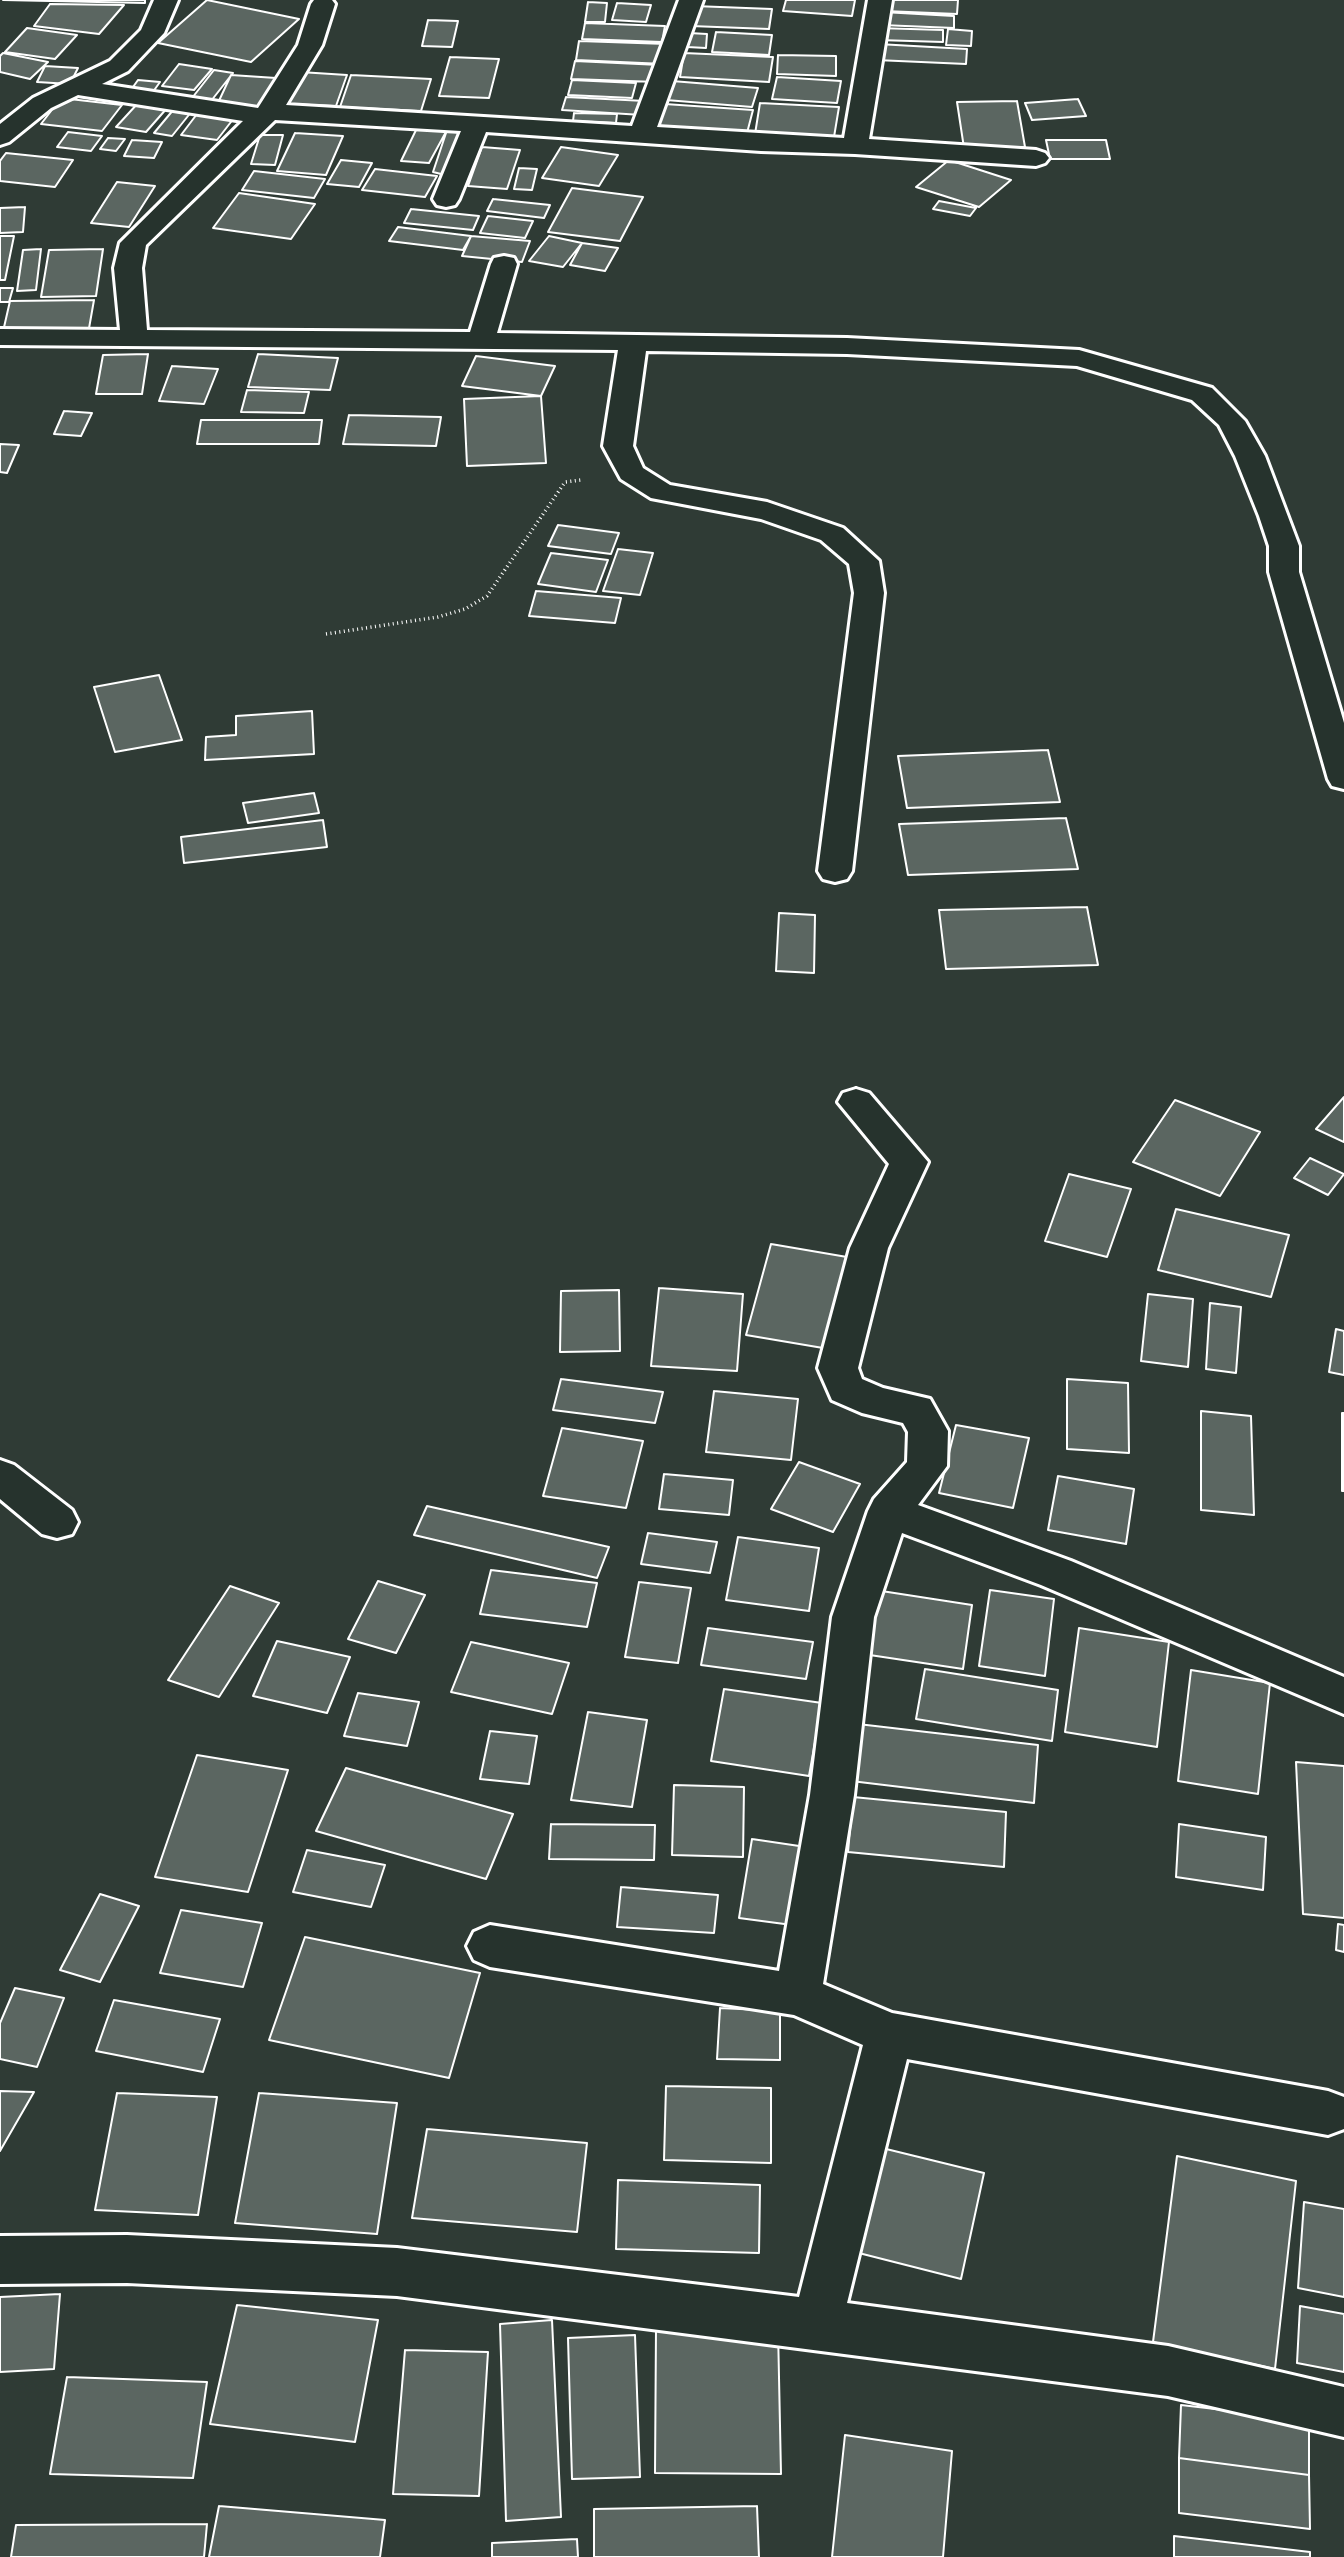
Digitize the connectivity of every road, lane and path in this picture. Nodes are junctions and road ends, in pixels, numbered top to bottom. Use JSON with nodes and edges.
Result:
{"nodes":[{"id":1,"x":166,"y":0,"type":"edge"},
{"id":2,"x":691,"y":0,"type":"edge"},
{"id":3,"x":880,"y":0,"type":"edge"},
{"id":4,"x":317,"y":2,"type":"edge"},
{"id":5,"x":74,"y":87,"type":"junction"},
{"id":6,"x":10,"y":97,"type":"dead end"},
{"id":7,"x":42,"y":103,"type":"junction"},
{"id":8,"x":266,"y":114,"type":"junction"},
{"id":9,"x":476,"y":126,"type":"junction"},
{"id":10,"x":642,"y":134,"type":"junction"},
{"id":11,"x":0,"y":137,"type":"edge"},
{"id":12,"x":855,"y":146,"type":"junction"},
{"id":13,"x":1036,"y":158,"type":"dead end"},
{"id":14,"x":446,"y":199,"type":"dead end"},
{"id":15,"x":504,"y":264,"type":"dead end"},
{"id":16,"x":134,"y":336,"type":"junction"},
{"id":17,"x":0,"y":337,"type":"edge"},
{"id":18,"x":481,"y":341,"type":"junction"},
{"id":19,"x":633,"y":342,"type":"junction"},
{"id":20,"x":631,"y":473,"type":"junction"},
{"id":21,"x":326,"y":634,"type":"dead end"},
{"id":22,"x":1344,"y":779,"type":"edge"},
{"id":23,"x":835,"y":871,"type":"dead end"},
{"id":24,"x":856,"y":1102,"type":"dead end"},
{"id":25,"x":0,"y":1476,"type":"edge"},
{"id":26,"x":890,"y":1511,"type":"junction"},
{"id":27,"x":57,"y":1522,"type":"dead end"},
{"id":28,"x":1344,"y":1696,"type":"edge"},
{"id":29,"x":490,"y":1946,"type":"dead end"},
{"id":30,"x":798,"y":1995,"type":"junction"},
{"id":31,"x":889,"y":2034,"type":"junction"},
{"id":32,"x":1328,"y":2113,"type":"dead end"},
{"id":33,"x":0,"y":2260,"type":"edge"},
{"id":34,"x":817,"y":2324,"type":"junction"},
{"id":35,"x":1344,"y":2412,"type":"edge"}],
"edges":[{"from":1,"to":5,"type":"street"},
{"from":2,"to":10,"type":"street"},
{"from":3,"to":12,"type":"street"},
{"from":4,"to":8,"type":"street"},
{"from":5,"to":7,"type":"street"},
{"from":5,"to":8,"type":"street"},
{"from":6,"to":7,"type":"street"},
{"from":7,"to":11,"type":"street"},
{"from":8,"to":9,"type":"street"},
{"from":8,"to":16,"type":"street"},
{"from":9,"to":10,"type":"street"},
{"from":9,"to":14,"type":"street"},
{"from":10,"to":12,"type":"street"},
{"from":12,"to":13,"type":"street"},
{"from":15,"to":18,"type":"street"},
{"from":16,"to":17,"type":"street"},
{"from":16,"to":18,"type":"street"},
{"from":18,"to":19,"type":"street"},
{"from":19,"to":20,"type":"street"},
{"from":19,"to":22,"type":"street"},
{"from":20,"to":21,"type":"path"},
{"from":20,"to":23,"type":"street"},
{"from":24,"to":26,"type":"street"},
{"from":25,"to":27,"type":"street"},
{"from":26,"to":28,"type":"street"},
{"from":26,"to":30,"type":"street"},
{"from":29,"to":30,"type":"street"},
{"from":30,"to":31,"type":"street"},
{"from":31,"to":32,"type":"street"},
{"from":31,"to":34,"type":"street"},
{"from":33,"to":34,"type":"street"},
{"from":34,"to":35,"type":"street"}]}
